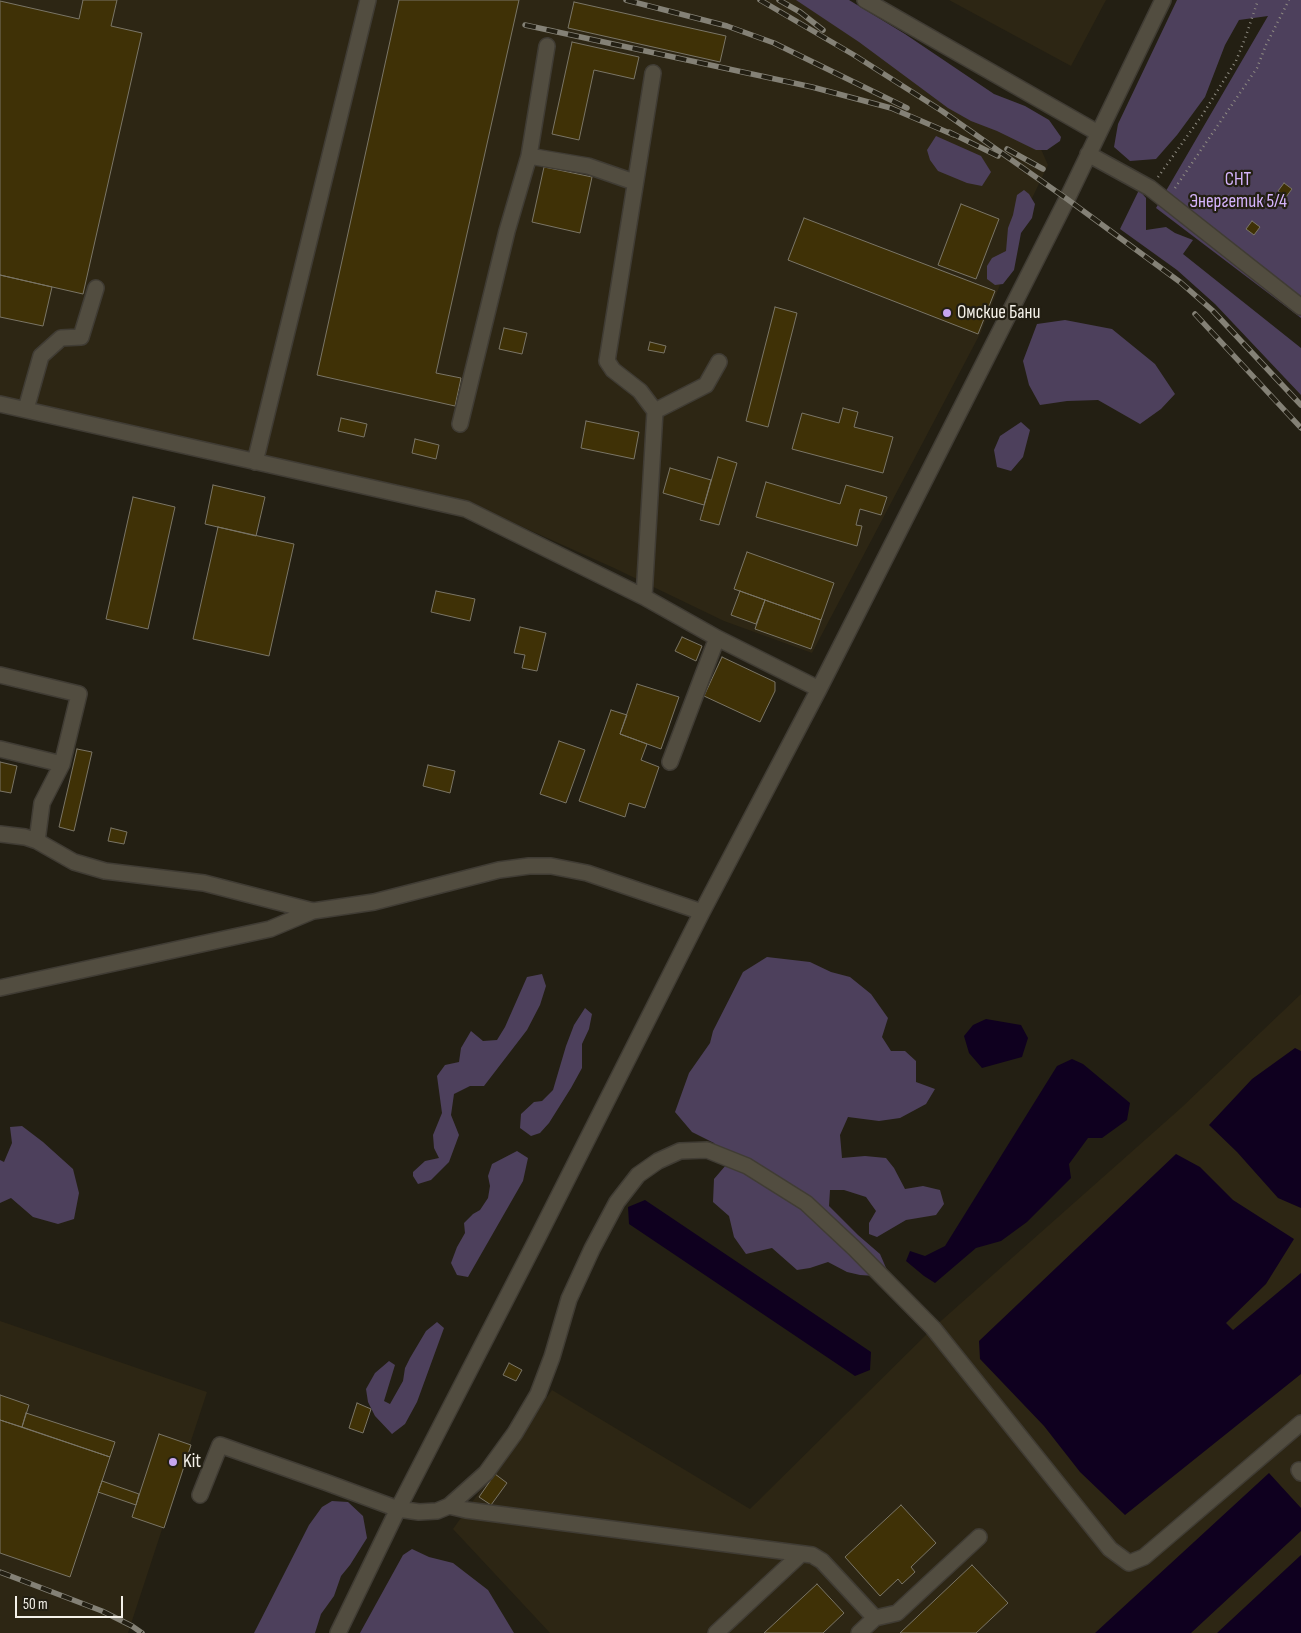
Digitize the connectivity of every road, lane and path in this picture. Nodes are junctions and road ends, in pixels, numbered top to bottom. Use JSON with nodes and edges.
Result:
{"nodes":[{"id":1,"x":368,"y":0,"type":"edge"},
{"id":2,"x":865,"y":0,"type":"edge"},
{"id":3,"x":1163,"y":0,"type":"edge"},
{"id":4,"x":1258,"y":0,"type":"edge"},
{"id":5,"x":1289,"y":0,"type":"edge"},
{"id":6,"x":881,"y":4,"type":"edge"},
{"id":7,"x":547,"y":46,"type":"dead end"},
{"id":8,"x":653,"y":73,"type":"dead end"},
{"id":9,"x":1098,"y":133,"type":"junction"},
{"id":10,"x":1088,"y":154,"type":"junction"},
{"id":11,"x":529,"y":156,"type":"junction"},
{"id":12,"x":634,"y":182,"type":"junction"},
{"id":13,"x":1150,"y":188,"type":"junction"},
{"id":14,"x":1165,"y":202,"type":"junction"},
{"id":15,"x":96,"y":288,"type":"dead end"},
{"id":16,"x":1301,"y":306,"type":"edge"},
{"id":17,"x":719,"y":362,"type":"dead end"},
{"id":18,"x":0,"y":404,"type":"edge"},
{"id":19,"x":26,"y":409,"type":"junction"},
{"id":20,"x":655,"y":411,"type":"junction"},
{"id":21,"x":460,"y":424,"type":"dead end"},
{"id":22,"x":255,"y":462,"type":"junction"},
{"id":23,"x":644,"y":597,"type":"junction"},
{"id":24,"x":717,"y":638,"type":"junction"},
{"id":25,"x":0,"y":675,"type":"edge"},
{"id":26,"x":819,"y":688,"type":"junction"},
{"id":27,"x":0,"y":749,"type":"edge"},
{"id":28,"x":670,"y":762,"type":"dead end"},
{"id":29,"x":62,"y":764,"type":"junction"},
{"id":30,"x":0,"y":834,"type":"edge"},
{"id":31,"x":37,"y":841,"type":"junction"},
{"id":32,"x":313,"y":911,"type":"junction"},
{"id":33,"x":702,"y":912,"type":"junction"},
{"id":34,"x":0,"y":988,"type":"edge"},
{"id":35,"x":1301,"y":1423,"type":"edge"},
{"id":36,"x":200,"y":1495,"type":"dead end"},
{"id":37,"x":449,"y":1506,"type":"junction"},
{"id":38,"x":398,"y":1510,"type":"junction"},
{"id":39,"x":979,"y":1537,"type":"dead end"},
{"id":40,"x":802,"y":1554,"type":"junction"},
{"id":41,"x":875,"y":1618,"type":"junction"},
{"id":42,"x":338,"y":1633,"type":"edge"},
{"id":43,"x":716,"y":1633,"type":"edge"},
{"id":44,"x":859,"y":1633,"type":"edge"}],
"edges":[{"from":1,"to":22,"type":"street"},
{"from":2,"to":6,"type":"street"},
{"from":3,"to":9,"type":"street"},
{"from":4,"to":13,"type":"path"},
{"from":5,"to":14,"type":"path"},
{"from":6,"to":9,"type":"street"},
{"from":7,"to":11,"type":"street"},
{"from":8,"to":12,"type":"street"},
{"from":9,"to":10,"type":"street"},
{"from":10,"to":13,"type":"street"},
{"from":10,"to":26,"type":"street"},
{"from":11,"to":12,"type":"street"},
{"from":11,"to":21,"type":"street"},
{"from":12,"to":20,"type":"street"},
{"from":13,"to":14,"type":"street"},
{"from":14,"to":16,"type":"street"},
{"from":15,"to":19,"type":"street"},
{"from":17,"to":20,"type":"street"},
{"from":18,"to":19,"type":"street"},
{"from":19,"to":22,"type":"street"},
{"from":20,"to":23,"type":"street"},
{"from":22,"to":23,"type":"street"},
{"from":23,"to":24,"type":"street"},
{"from":24,"to":26,"type":"street"},
{"from":24,"to":28,"type":"street"},
{"from":25,"to":29,"type":"street"},
{"from":26,"to":33,"type":"street"},
{"from":27,"to":29,"type":"street"},
{"from":29,"to":31,"type":"street"},
{"from":30,"to":31,"type":"street"},
{"from":31,"to":32,"type":"street"},
{"from":32,"to":33,"type":"street"},
{"from":32,"to":34,"type":"street"},
{"from":33,"to":38,"type":"street"},
{"from":35,"to":37,"type":"street"},
{"from":36,"to":38,"type":"street"},
{"from":37,"to":38,"type":"street"},
{"from":37,"to":40,"type":"street"},
{"from":38,"to":42,"type":"street"},
{"from":39,"to":41,"type":"street"},
{"from":40,"to":41,"type":"street"},
{"from":40,"to":43,"type":"street"},
{"from":41,"to":44,"type":"street"}]}
